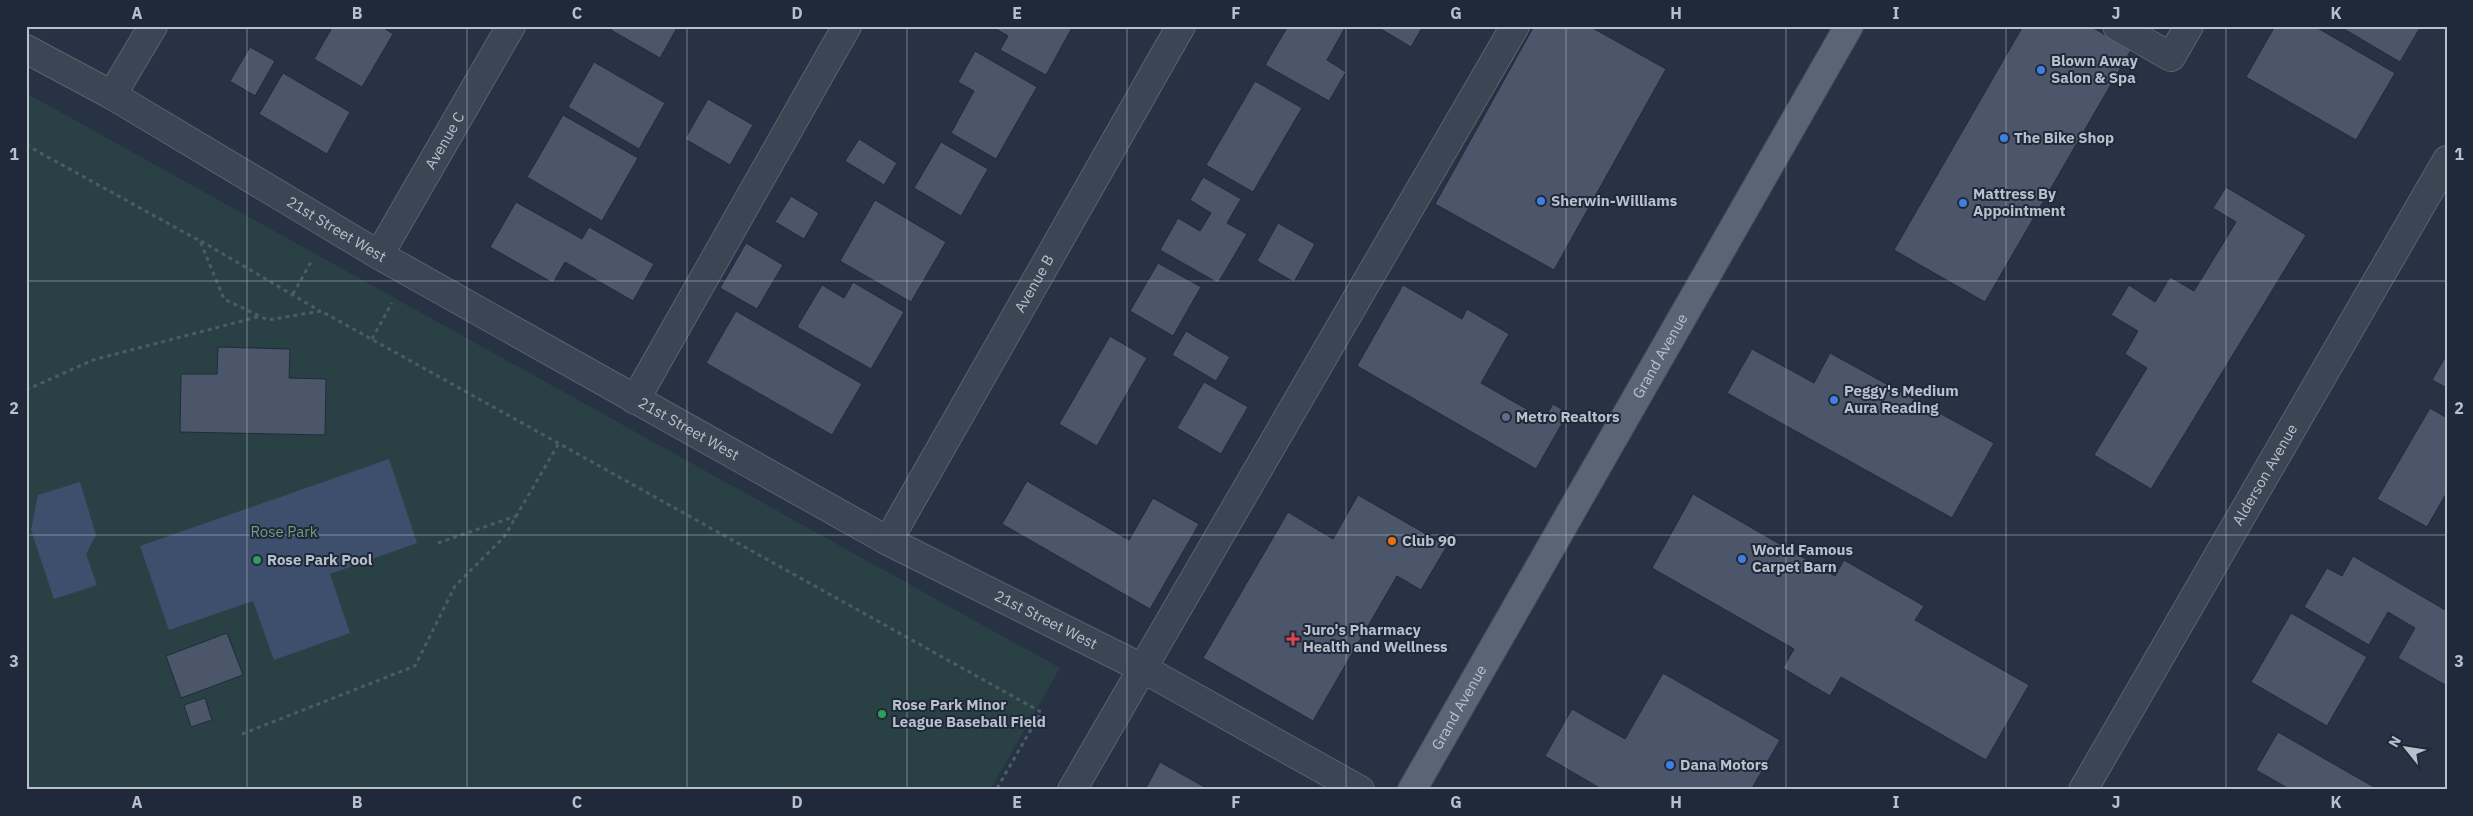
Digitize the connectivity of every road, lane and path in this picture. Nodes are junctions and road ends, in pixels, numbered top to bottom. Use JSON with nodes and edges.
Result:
{"nodes":[{"id":1,"x":153,"y":26,"type":"edge"},
{"id":2,"x":511,"y":26,"type":"edge"},
{"id":3,"x":847,"y":26,"type":"edge"},
{"id":4,"x":1180,"y":26,"type":"edge"},
{"id":5,"x":1515,"y":26,"type":"edge"},
{"id":6,"x":1849,"y":26,"type":"edge"},
{"id":7,"x":2117,"y":26,"type":"edge"},
{"id":8,"x":2189,"y":26,"type":"edge"},
{"id":9,"x":26,"y":50,"type":"edge"},
{"id":10,"x":112,"y":95,"type":"junction"},
{"id":11,"x":26,"y":145,"type":"edge"},
{"id":12,"x":2447,"y":160,"type":"edge"},
{"id":13,"x":200,"y":241,"type":"junction"},
{"id":14,"x":379,"y":255,"type":"junction"},
{"id":15,"x":311,"y":262,"type":"dead end"},
{"id":16,"x":293,"y":294,"type":"junction"},
{"id":17,"x":392,"y":303,"type":"dead end"},
{"id":18,"x":321,"y":311,"type":"junction"},
{"id":19,"x":261,"y":316,"type":"junction"},
{"id":20,"x":372,"y":339,"type":"junction"},
{"id":21,"x":26,"y":390,"type":"edge"},
{"id":22,"x":635,"y":400,"type":"junction"},
{"id":23,"x":559,"y":443,"type":"junction"},
{"id":24,"x":517,"y":515,"type":"junction"},
{"id":25,"x":888,"y":541,"type":"junction"},
{"id":26,"x":438,"y":543,"type":"dead end"},
{"id":27,"x":1142,"y":668,"type":"junction"},
{"id":28,"x":242,"y":734,"type":"dead end"},
{"id":29,"x":996,"y":790,"type":"edge"},
{"id":30,"x":1072,"y":790,"type":"edge"},
{"id":31,"x":1360,"y":790,"type":"edge"},
{"id":32,"x":1412,"y":790,"type":"edge"},
{"id":33,"x":2083,"y":790,"type":"edge"}],
"edges":[{"from":1,"to":10,"type":"street"},
{"from":2,"to":14,"type":"street","name":"Avenue C"},
{"from":3,"to":22,"type":"street"},
{"from":4,"to":25,"type":"street","name":"Avenue B"},
{"from":5,"to":27,"type":"street"},
{"from":6,"to":32,"type":"main road","name":"Grand Avenue"},
{"from":7,"to":8,"type":"street"},
{"from":9,"to":10,"type":"street","name":"21st Street West"},
{"from":10,"to":14,"type":"street","name":"21st Street West"},
{"from":11,"to":13,"type":"path"},
{"from":12,"to":33,"type":"street","name":"Alderson Avenue"},
{"from":13,"to":16,"type":"path"},
{"from":13,"to":19,"type":"path"},
{"from":14,"to":22,"type":"street","name":"21st Street West"},
{"from":15,"to":16,"type":"path"},
{"from":16,"to":18,"type":"path"},
{"from":17,"to":20,"type":"path"},
{"from":18,"to":19,"type":"path"},
{"from":18,"to":20,"type":"path"},
{"from":19,"to":21,"type":"path"},
{"from":20,"to":23,"type":"path"},
{"from":22,"to":25,"type":"street","name":"21st Street West"},
{"from":23,"to":24,"type":"path"},
{"from":23,"to":29,"type":"path"},
{"from":24,"to":26,"type":"path"},
{"from":24,"to":28,"type":"path"},
{"from":25,"to":27,"type":"street","name":"21st Street West"},
{"from":27,"to":30,"type":"street"},
{"from":27,"to":31,"type":"street","name":"21st Street West"}]}
